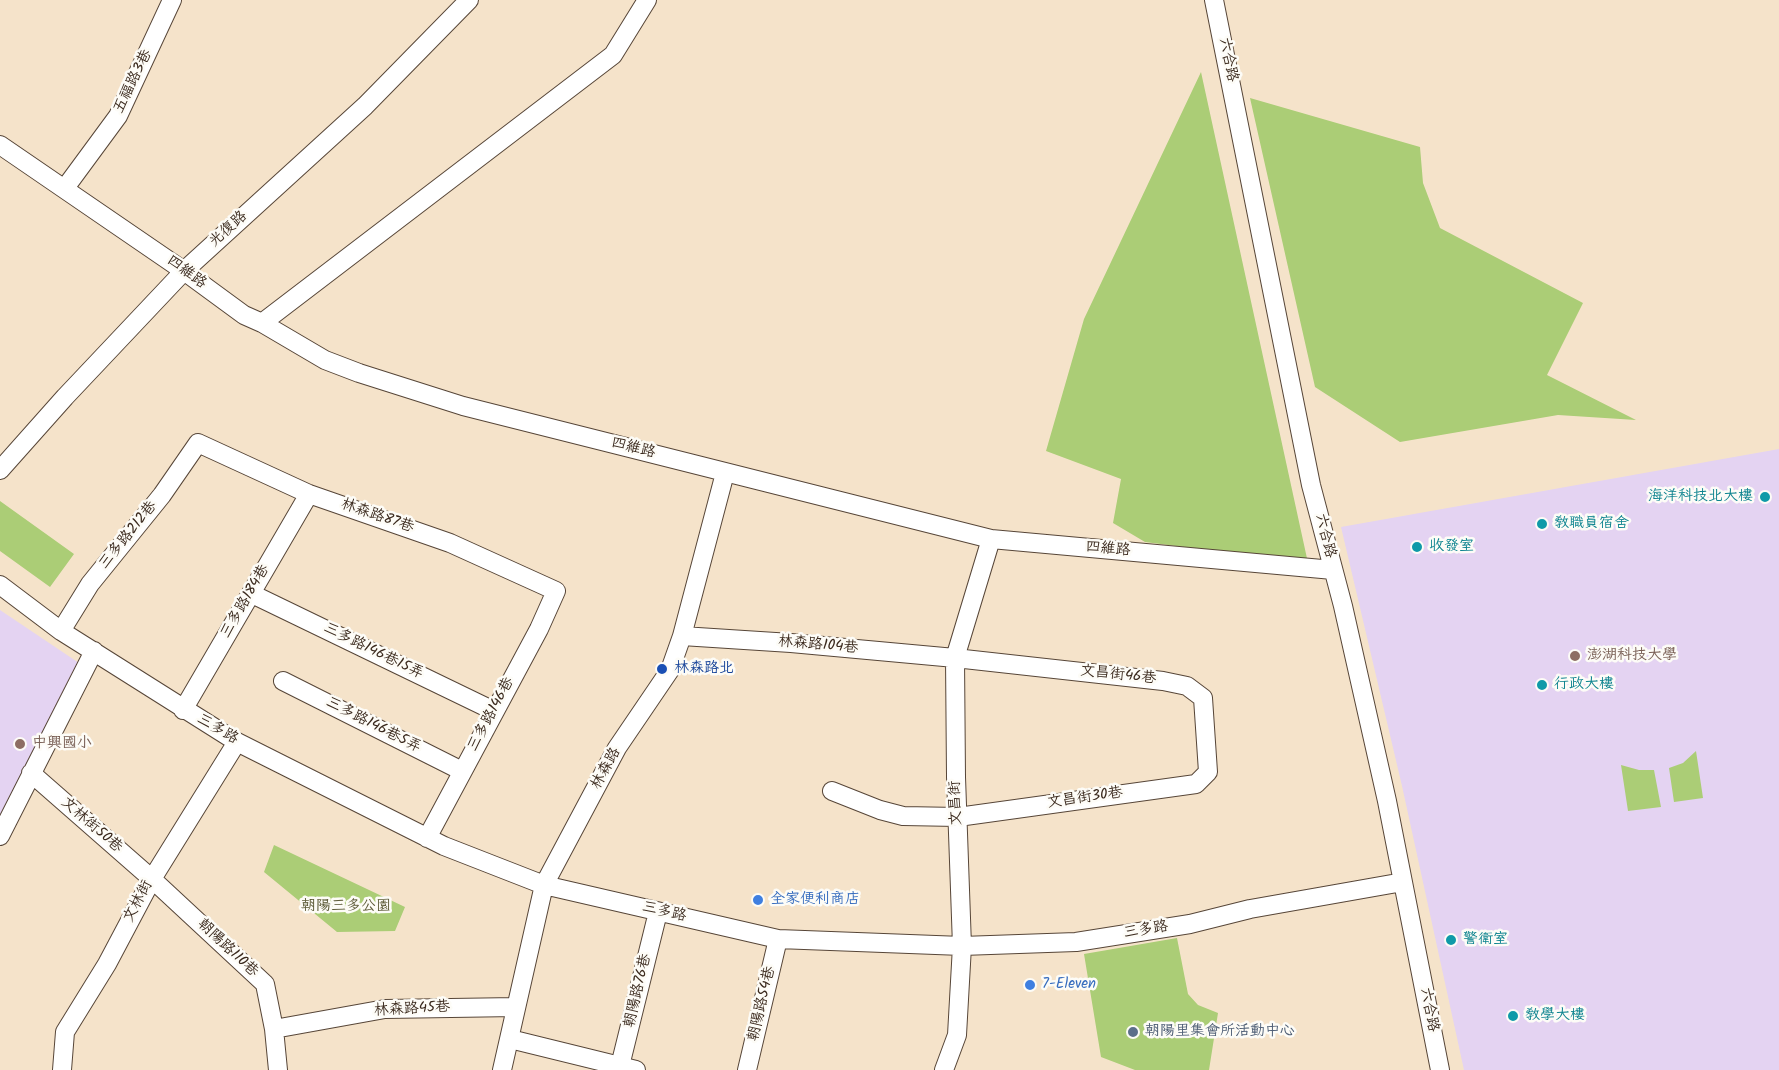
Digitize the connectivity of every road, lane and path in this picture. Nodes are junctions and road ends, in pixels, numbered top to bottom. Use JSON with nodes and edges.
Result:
{"nodes":[{"id":1,"x":172,"y":0,"type":"edge"},
{"id":2,"x":468,"y":0,"type":"edge"},
{"id":3,"x":647,"y":0,"type":"edge"},
{"id":4,"x":1214,"y":0,"type":"edge"},
{"id":5,"x":0,"y":145,"type":"edge"},
{"id":6,"x":64,"y":188,"type":"junction"},
{"id":7,"x":184,"y":271,"type":"junction"},
{"id":8,"x":262,"y":323,"type":"junction"},
{"id":9,"x":198,"y":443,"type":"joint"},
{"id":10,"x":0,"y":470,"type":"edge"},
{"id":11,"x":725,"y":473,"type":"junction"},
{"id":12,"x":309,"y":494,"type":"junction"},
{"id":13,"x":991,"y":539,"type":"junction"},
{"id":14,"x":1333,"y":570,"type":"junction"},
{"id":15,"x":0,"y":585,"type":"edge"},
{"id":16,"x":556,"y":591,"type":"joint"},
{"id":17,"x":252,"y":594,"type":"junction"},
{"id":18,"x":61,"y":631,"type":"junction"},
{"id":19,"x":682,"y":636,"type":"junction"},
{"id":20,"x":94,"y":651,"type":"junction"},
{"id":21,"x":955,"y":658,"type":"junction"},
{"id":22,"x":283,"y":681,"type":"dead end"},
{"id":23,"x":183,"y":710,"type":"junction"},
{"id":24,"x":494,"y":711,"type":"junction"},
{"id":25,"x":237,"y":742,"type":"junction"},
{"id":26,"x":462,"y":771,"type":"junction"},
{"id":27,"x":1208,"y":772,"type":"joint"},
{"id":28,"x":31,"y":773,"type":"junction"},
{"id":29,"x":832,"y":791,"type":"dead end"},
{"id":30,"x":958,"y":817,"type":"junction"},
{"id":31,"x":0,"y":836,"type":"edge"},
{"id":32,"x":427,"y":838,"type":"junction"},
{"id":33,"x":152,"y":879,"type":"junction"},
{"id":34,"x":1403,"y":882,"type":"junction"},
{"id":35,"x":544,"y":885,"type":"junction"},
{"id":36,"x":658,"y":912,"type":"junction"},
{"id":37,"x":778,"y":939,"type":"junction"},
{"id":38,"x":962,"y":946,"type":"junction"},
{"id":39,"x":516,"y":1007,"type":"junction"},
{"id":40,"x":274,"y":1029,"type":"junction"},
{"id":41,"x":510,"y":1039,"type":"junction"},
{"id":42,"x":625,"y":1069,"type":"edge"},
{"id":43,"x":62,"y":1070,"type":"edge"},
{"id":44,"x":278,"y":1070,"type":"edge"},
{"id":45,"x":502,"y":1070,"type":"edge"},
{"id":46,"x":747,"y":1070,"type":"edge"},
{"id":47,"x":944,"y":1070,"type":"edge"},
{"id":48,"x":1440,"y":1070,"type":"edge"}],
"edges":[{"from":1,"to":6,"type":"street","name":"五福路3巷"},
{"from":2,"to":7,"type":"street","name":"光復路"},
{"from":3,"to":8,"type":"street"},
{"from":4,"to":14,"type":"street","name":"六合路"},
{"from":5,"to":6,"type":"street","name":"四維路"},
{"from":6,"to":7,"type":"street","name":"四維路"},
{"from":7,"to":8,"type":"street","name":"四維路"},
{"from":7,"to":10,"type":"street","name":"光復路"},
{"from":8,"to":11,"type":"street","name":"四維路"},
{"from":9,"to":12,"type":"street","name":"林森路87巷"},
{"from":9,"to":18,"type":"street","name":"三多路212巷"},
{"from":11,"to":13,"type":"street","name":"四維路"},
{"from":11,"to":19,"type":"street","name":"林森路"},
{"from":12,"to":16,"type":"street","name":"林森路87巷"},
{"from":12,"to":17,"type":"street","name":"三多路184巷"},
{"from":13,"to":14,"type":"street","name":"四維路"},
{"from":13,"to":21,"type":"street","name":"文昌街"},
{"from":14,"to":34,"type":"street","name":"六合路"},
{"from":15,"to":18,"type":"street","name":"三多路"},
{"from":16,"to":24,"type":"street","name":"三多路146巷"},
{"from":17,"to":23,"type":"street","name":"三多路184巷"},
{"from":17,"to":24,"type":"street","name":"三多路146巷15弄"},
{"from":18,"to":20,"type":"street","name":"三多路"},
{"from":19,"to":21,"type":"street","name":"林森路104巷"},
{"from":19,"to":35,"type":"street","name":"林森路"},
{"from":20,"to":23,"type":"street","name":"三多路"},
{"from":20,"to":28,"type":"street"},
{"from":21,"to":27,"type":"street","name":"文昌街46巷"},
{"from":21,"to":30,"type":"street","name":"文昌街"},
{"from":22,"to":26,"type":"street","name":"三多路146巷5弄"},
{"from":23,"to":25,"type":"street","name":"三多路"},
{"from":24,"to":26,"type":"street","name":"三多路146巷"},
{"from":25,"to":32,"type":"street","name":"三多路"},
{"from":25,"to":33,"type":"street","name":"文林街"},
{"from":26,"to":32,"type":"street","name":"三多路146巷"},
{"from":27,"to":30,"type":"street","name":"文昌街30巷"},
{"from":28,"to":31,"type":"street"},
{"from":28,"to":33,"type":"street","name":"文林街50巷"},
{"from":29,"to":30,"type":"street","name":"文昌街30巷"},
{"from":30,"to":38,"type":"street","name":"文昌街"},
{"from":32,"to":35,"type":"street","name":"三多路"},
{"from":33,"to":40,"type":"street","name":"朝陽路110巷"},
{"from":33,"to":43,"type":"street","name":"文林街"},
{"from":34,"to":38,"type":"street","name":"三多路"},
{"from":34,"to":48,"type":"street","name":"六合路"},
{"from":35,"to":36,"type":"street","name":"三多路"},
{"from":35,"to":39,"type":"street","name":"林森路"},
{"from":36,"to":37,"type":"street","name":"三多路"},
{"from":36,"to":42,"type":"street","name":"朝陽路76巷"},
{"from":37,"to":38,"type":"street","name":"三多路"},
{"from":37,"to":46,"type":"street","name":"朝陽路54巷"},
{"from":38,"to":47,"type":"street","name":"文昌街"},
{"from":39,"to":40,"type":"street","name":"林森路45巷"},
{"from":39,"to":41,"type":"street","name":"林森路"},
{"from":40,"to":44,"type":"street","name":"朝陽路110巷"},
{"from":41,"to":42,"type":"street"},
{"from":41,"to":45,"type":"street","name":"林森路"}]}
